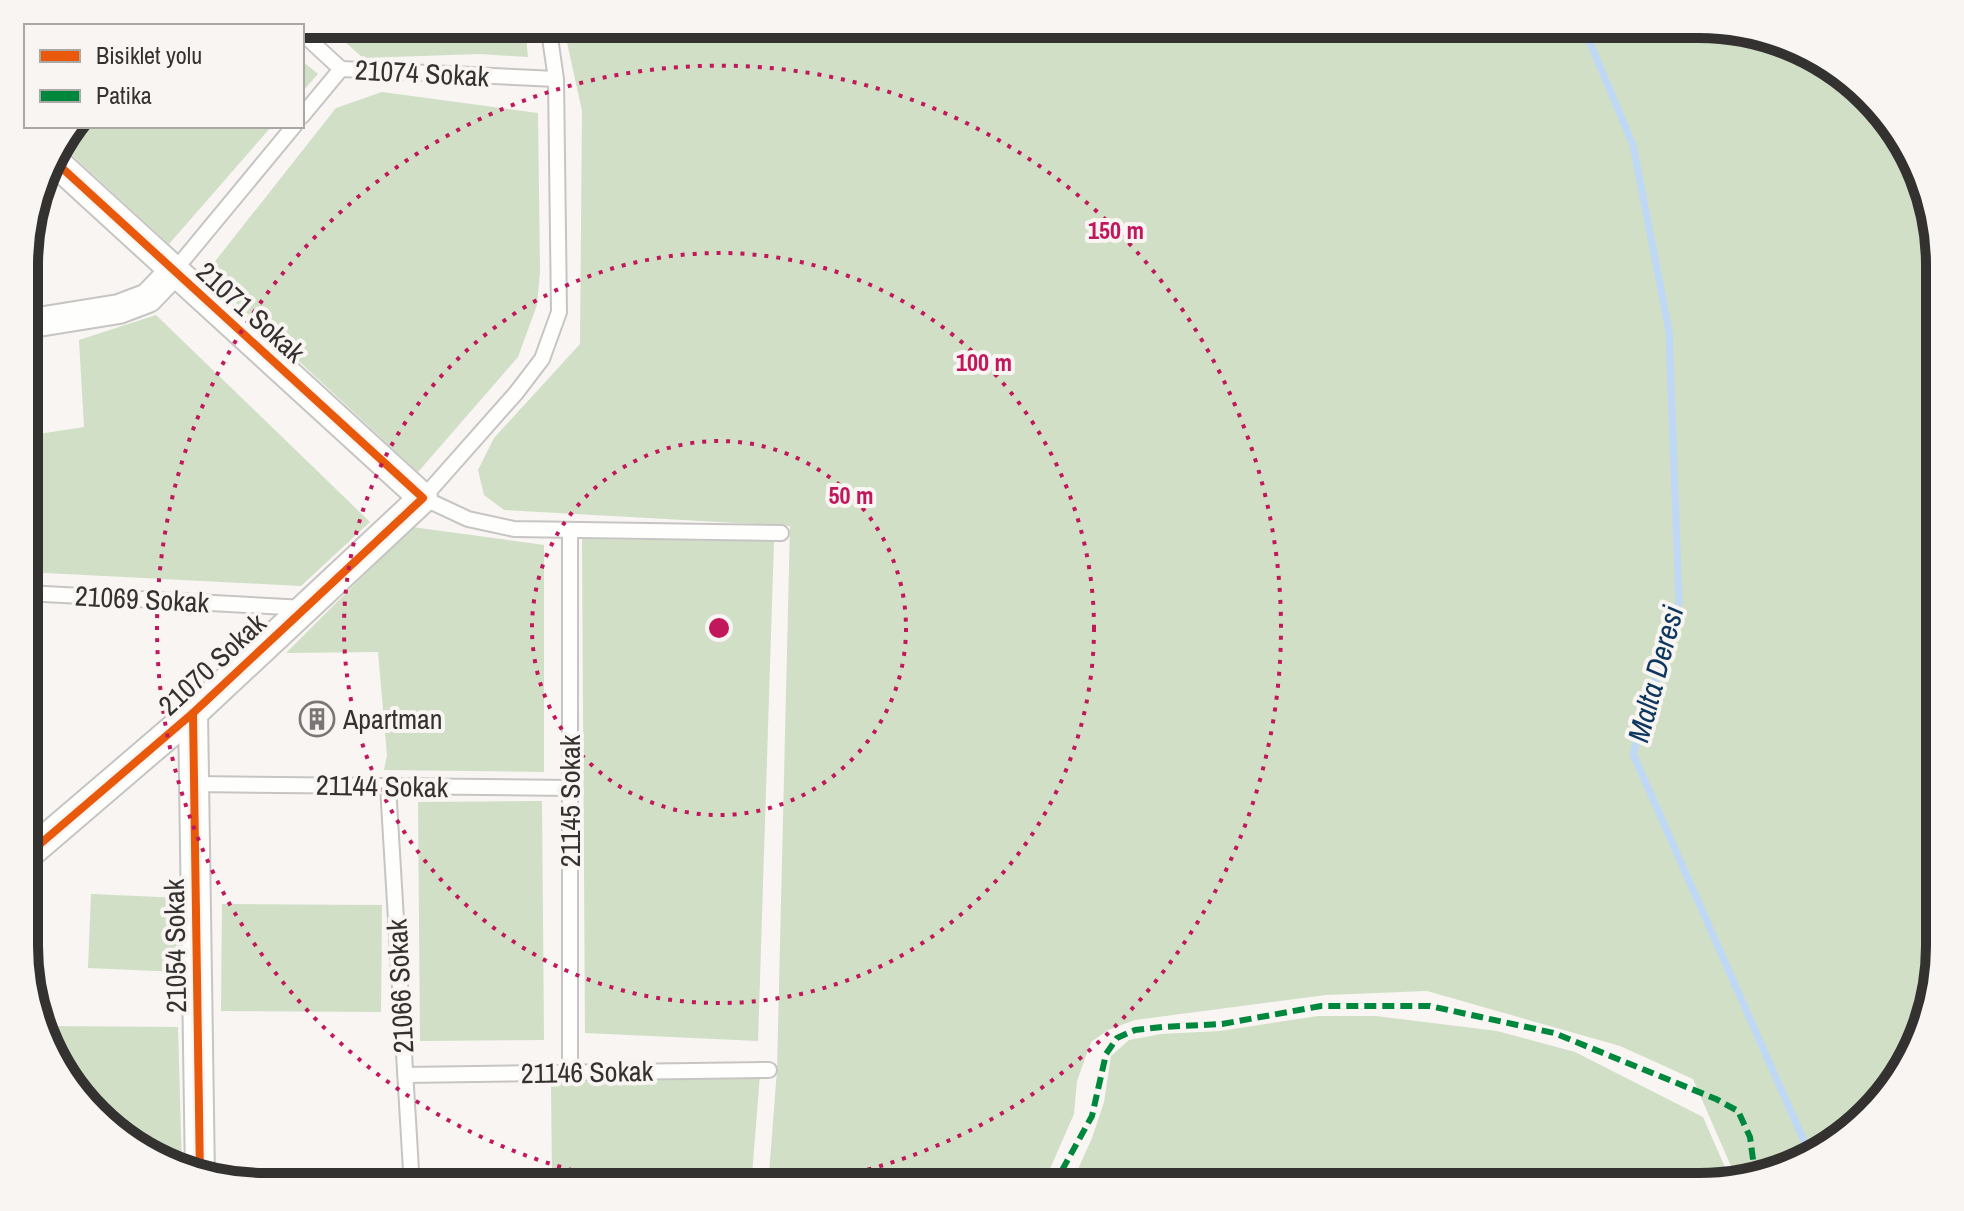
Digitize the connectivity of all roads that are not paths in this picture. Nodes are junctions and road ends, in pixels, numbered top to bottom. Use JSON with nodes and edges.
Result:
{"nodes":[{"id":1,"x":307,"y":38,"type":"edge"},
{"id":2,"x":550,"y":38,"type":"edge"},
{"id":3,"x":341,"y":69,"type":"junction"},
{"id":4,"x":556,"y":79,"type":"junction"},
{"id":5,"x":304,"y":114,"type":"edge"},
{"id":6,"x":292,"y":128,"type":"edge"},
{"id":7,"x":60,"y":167,"type":"edge"},
{"id":8,"x":174,"y":271,"type":"junction"},
{"id":9,"x":38,"y":322,"type":"edge"},
{"id":10,"x":423,"y":498,"type":"junction"},
{"id":11,"x":570,"y":530,"type":"junction"},
{"id":12,"x":781,"y":533,"type":"dead end"},
{"id":13,"x":38,"y":594,"type":"edge"},
{"id":14,"x":305,"y":608,"type":"junction"},
{"id":15,"x":193,"y":713,"type":"junction"},
{"id":16,"x":194,"y":784,"type":"junction"},
{"id":17,"x":388,"y":786,"type":"junction"},
{"id":18,"x":570,"y":788,"type":"junction"},
{"id":19,"x":38,"y":846,"type":"edge"},
{"id":20,"x":769,"y":1070,"type":"dead end"},
{"id":21,"x":570,"y":1073,"type":"junction"},
{"id":22,"x":405,"y":1075,"type":"junction"},
{"id":23,"x":200,"y":1163,"type":"edge"},
{"id":24,"x":411,"y":1173,"type":"edge"}],
"edges":[{"from":1,"to":3,"type":"lane","name":"21074 Sokak"},
{"from":2,"to":4,"type":"lane","name":"21070 Sokak"},
{"from":3,"to":4,"type":"lane","name":"21074 Sokak"},
{"from":3,"to":5,"type":"lane"},
{"from":4,"to":10,"type":"lane","name":"21070 Sokak"},
{"from":6,"to":8,"type":"lane"},
{"from":7,"to":8,"type":"street","name":"21071 Sokak"},
{"from":8,"to":9,"type":"street"},
{"from":8,"to":10,"type":"street","name":"21071 Sokak"},
{"from":10,"to":11,"type":"lane","name":"21071 Sokak"},
{"from":10,"to":14,"type":"street","name":"21070 Sokak"},
{"from":11,"to":12,"type":"lane","name":"21071 Sokak"},
{"from":11,"to":18,"type":"lane","name":"21145 Sokak"},
{"from":13,"to":14,"type":"lane","name":"21069 Sokak"},
{"from":14,"to":15,"type":"street","name":"21070 Sokak"},
{"from":15,"to":16,"type":"street","name":"21054 Sokak"},
{"from":15,"to":19,"type":"street","name":"21070 Sokak"},
{"from":16,"to":17,"type":"lane","name":"21144 Sokak"},
{"from":16,"to":23,"type":"street","name":"21054 Sokak"},
{"from":17,"to":18,"type":"lane","name":"21144 Sokak"},
{"from":17,"to":22,"type":"lane","name":"21066 Sokak"},
{"from":18,"to":21,"type":"lane","name":"21145 Sokak"},
{"from":20,"to":21,"type":"lane","name":"21146 Sokak"},
{"from":21,"to":22,"type":"lane","name":"21146 Sokak"},
{"from":22,"to":24,"type":"lane","name":"21066 Sokak"}]}
